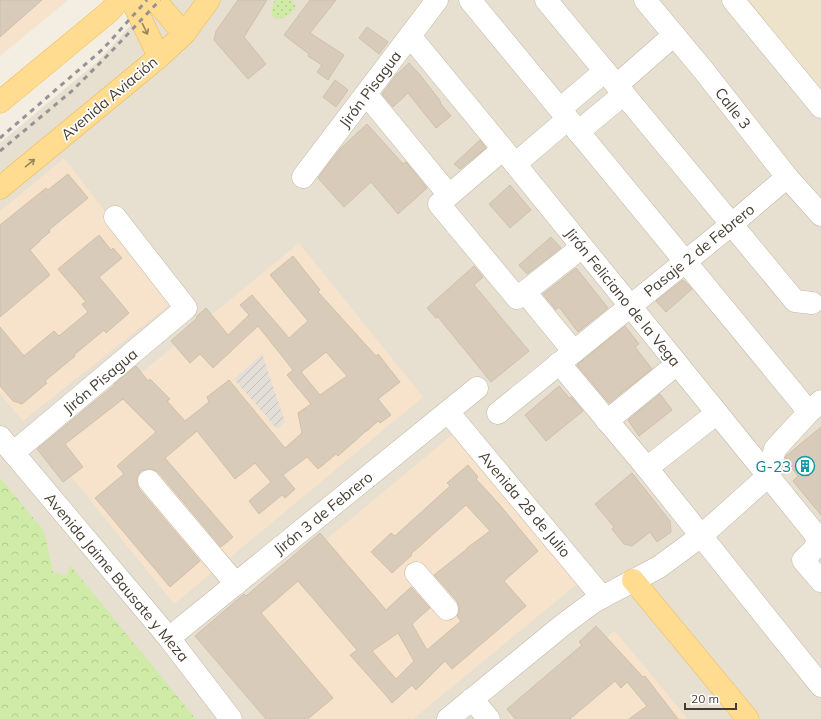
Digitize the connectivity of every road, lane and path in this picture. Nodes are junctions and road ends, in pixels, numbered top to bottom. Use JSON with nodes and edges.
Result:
{"nodes":[{"id":1,"x":119,"y":0,"type":"edge"},
{"id":2,"x":134,"y":0,"type":"edge"},
{"id":3,"x":155,"y":0,"type":"edge"},
{"id":4,"x":209,"y":0,"type":"edge"},
{"id":5,"x":470,"y":0,"type":"edge"},
{"id":6,"x":546,"y":0,"type":"edge"},
{"id":7,"x":645,"y":0,"type":"edge"},
{"id":8,"x":733,"y":0,"type":"edge"},
{"id":9,"x":428,"y":3,"type":"edge"},
{"id":10,"x":184,"y":34,"type":"junction"},
{"id":11,"x":674,"y":35,"type":"junction"},
{"id":12,"x":410,"y":36,"type":"junction"},
{"id":13,"x":159,"y":57,"type":"junction"},
{"id":14,"x":615,"y":83,"type":"junction"},
{"id":15,"x":366,"y":94,"type":"junction"},
{"id":16,"x":0,"y":102,"type":"edge"},
{"id":17,"x":821,"y":107,"type":"edge"},
{"id":18,"x":569,"y":120,"type":"junction"},
{"id":19,"x":509,"y":157,"type":"junction"},
{"id":20,"x":303,"y":177,"type":"dead end"},
{"id":21,"x":788,"y":177,"type":"junction"},
{"id":22,"x":0,"y":188,"type":"edge"},
{"id":23,"x":449,"y":195,"type":"junction"},
{"id":24,"x":821,"y":216,"type":"edge"},
{"id":25,"x":115,"y":217,"type":"dead end"},
{"id":26,"x":732,"y":224,"type":"junction"},
{"id":27,"x":582,"y":246,"type":"junction"},
{"id":28,"x":684,"y":262,"type":"junction"},
{"id":29,"x":525,"y":292,"type":"junction"},
{"id":30,"x":818,"y":305,"type":"edge"},
{"id":31,"x":630,"y":306,"type":"junction"},
{"id":32,"x":566,"y":358,"type":"junction"},
{"id":33,"x":677,"y":364,"type":"junction"},
{"id":34,"x":477,"y":388,"type":"dead end"},
{"id":35,"x":815,"y":407,"type":"edge"},
{"id":36,"x":448,"y":412,"type":"junction"},
{"id":37,"x":498,"y":413,"type":"dead end"},
{"id":38,"x":717,"y":413,"type":"junction"},
{"id":39,"x":607,"y":420,"type":"junction"},
{"id":40,"x":7,"y":445,"type":"edge"},
{"id":41,"x":647,"y":468,"type":"junction"},
{"id":42,"x":768,"y":476,"type":"junction"},
{"id":43,"x":149,"y":481,"type":"dead end"},
{"id":44,"x":701,"y":536,"type":"junction"},
{"id":45,"x":416,"y":573,"type":"dead end"},
{"id":46,"x":633,"y":580,"type":"junction"},
{"id":47,"x":821,"y":581,"type":"edge"},
{"id":48,"x":236,"y":584,"type":"junction"},
{"id":49,"x":602,"y":597,"type":"junction"},
{"id":50,"x":447,"y":609,"type":"dead end"},
{"id":51,"x":169,"y":638,"type":"junction"},
{"id":52,"x":821,"y":686,"type":"edge"},
{"id":53,"x":472,"y":699,"type":"junction"},
{"id":54,"x":231,"y":719,"type":"edge"},
{"id":55,"x":448,"y":719,"type":"edge"},
{"id":56,"x":489,"y":719,"type":"edge"},
{"id":57,"x":748,"y":719,"type":"edge"}],
"edges":[{"from":1,"to":16,"type":"main road"},
{"from":2,"to":13,"type":"main road","one_way":true},
{"from":3,"to":10,"type":"main road"},
{"from":4,"to":10,"type":"main road","name":"Avenida Aviación"},
{"from":5,"to":18,"type":"street"},
{"from":6,"to":14,"type":"street"},
{"from":7,"to":11,"type":"street","name":"Calle 3"},
{"from":8,"to":17,"type":"street"},
{"from":9,"to":12,"type":"street","name":"Jirón Pisagua"},
{"from":10,"to":13,"type":"main road","name":"Avenida Aviación"},
{"from":11,"to":14,"type":"street"},
{"from":11,"to":21,"type":"street","name":"Calle 3"},
{"from":12,"to":15,"type":"street","name":"Jirón Pisagua"},
{"from":12,"to":19,"type":"street","name":"Jirón Feliciano de la Vega"},
{"from":22,"to":13,"type":"main road","name":"Avenida Aviación","one_way":true},
{"from":14,"to":18,"type":"street"},
{"from":14,"to":18,"type":"street"},
{"from":14,"to":26,"type":"street"},
{"from":15,"to":20,"type":"street","name":"Jirón Pisagua"},
{"from":15,"to":23,"type":"street"},
{"from":18,"to":19,"type":"street"},
{"from":18,"to":28,"type":"street"},
{"from":19,"to":23,"type":"street"},
{"from":19,"to":27,"type":"street","name":"Jirón Feliciano de la Vega"},
{"from":21,"to":24,"type":"street","name":"Calle 3"},
{"from":21,"to":26,"type":"street","name":"Pasaje 2 de Febrero"},
{"from":23,"to":29,"type":"street"},
{"from":25,"to":40,"type":"street","name":"Jirón Pisagua"},
{"from":26,"to":28,"type":"street","name":"Pasaje 2 de Febrero"},
{"from":26,"to":30,"type":"street"},
{"from":27,"to":29,"type":"street"},
{"from":27,"to":31,"type":"street","name":"Jirón Feliciano de la Vega"},
{"from":28,"to":31,"type":"street","name":"Pasaje 2 de Febrero"},
{"from":28,"to":35,"type":"street"},
{"from":29,"to":32,"type":"street"},
{"from":31,"to":32,"type":"street","name":"Pasaje 2 de Febrero"},
{"from":31,"to":33,"type":"street","name":"Jirón Feliciano de la Vega"},
{"from":32,"to":37,"type":"street","name":"Pasaje 2 de Febrero"},
{"from":32,"to":39,"type":"street"},
{"from":33,"to":38,"type":"street","name":"Jirón Feliciano de la Vega"},
{"from":33,"to":39,"type":"street"},
{"from":34,"to":36,"type":"street","name":"Jirón 3 de Febrero"},
{"from":35,"to":42,"type":"street"},
{"from":36,"to":48,"type":"street","name":"Jirón 3 de Febrero"},
{"from":36,"to":49,"type":"street","name":"Avenida 28 de Julio"},
{"from":38,"to":41,"type":"street"},
{"from":38,"to":42,"type":"street","name":"Jirón Feliciano de la Vega"},
{"from":39,"to":41,"type":"street"},
{"from":40,"to":51,"type":"street","name":"Avenida Jaime Bausate y Meza"},
{"from":41,"to":44,"type":"street"},
{"from":42,"to":44,"type":"street"},
{"from":42,"to":47,"type":"street","name":"Jirón Feliciano de la Vega"},
{"from":43,"to":48,"type":"street"},
{"from":44,"to":46,"type":"street"},
{"from":44,"to":52,"type":"street"},
{"from":45,"to":50,"type":"street"},
{"from":46,"to":49,"type":"street"},
{"from":46,"to":57,"type":"main road"},
{"from":48,"to":51,"type":"street","name":"Jirón 3 de Febrero"},
{"from":49,"to":53,"type":"street"},
{"from":51,"to":54,"type":"street","name":"Avenida Jaime Bausate y Meza"},
{"from":53,"to":55,"type":"street"},
{"from":53,"to":56,"type":"street"}]}
